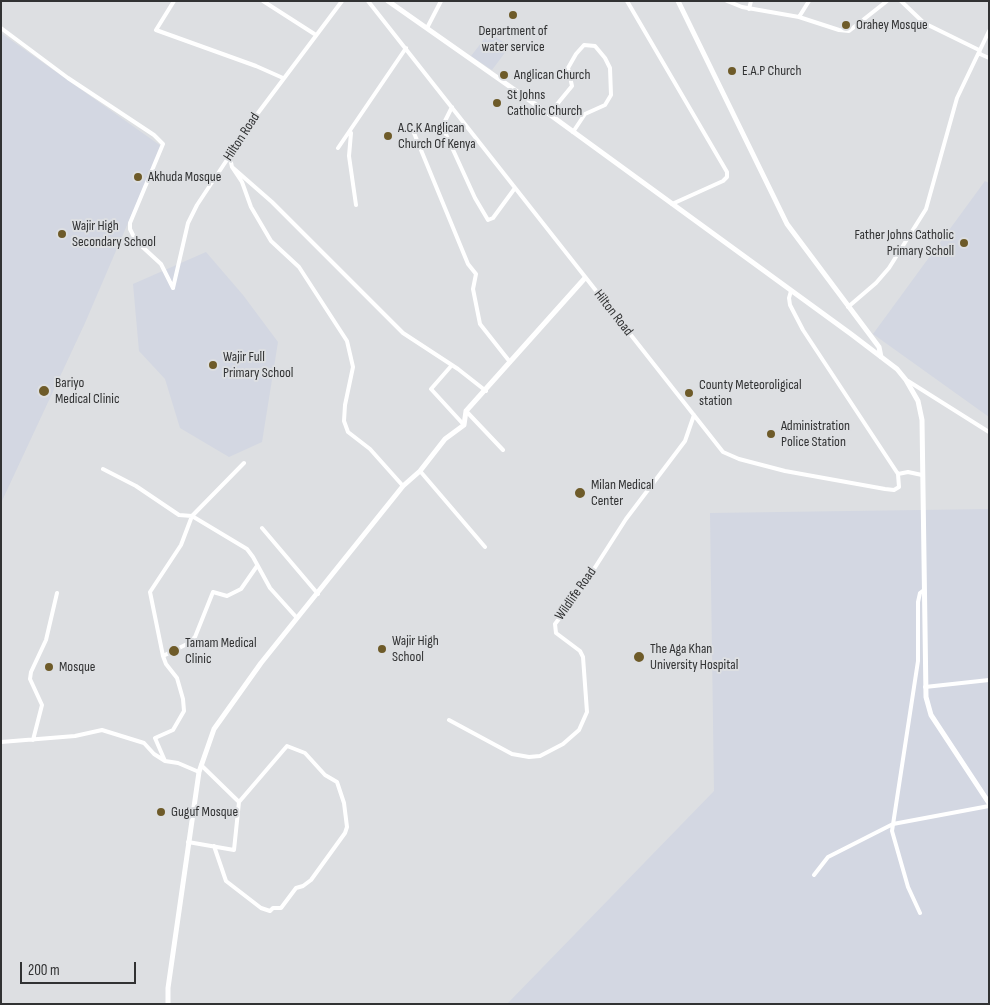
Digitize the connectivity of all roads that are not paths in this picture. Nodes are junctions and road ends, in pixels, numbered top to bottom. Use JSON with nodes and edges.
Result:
{"nodes":[{"id":1,"x":174,"y":1,"type":"edge"},
{"id":2,"x":263,"y":1,"type":"edge"},
{"id":3,"x":342,"y":1,"type":"edge"},
{"id":4,"x":368,"y":1,"type":"edge"},
{"id":5,"x":388,"y":1,"type":"edge"},
{"id":6,"x":441,"y":1,"type":"edge"},
{"id":7,"x":627,"y":1,"type":"edge"},
{"id":8,"x":678,"y":1,"type":"edge"},
{"id":9,"x":727,"y":1,"type":"edge"},
{"id":10,"x":751,"y":1,"type":"edge"},
{"id":11,"x":809,"y":1,"type":"edge"},
{"id":12,"x":887,"y":1,"type":"edge"},
{"id":13,"x":901,"y":1,"type":"edge"},
{"id":14,"x":749,"y":9,"type":"junction"},
{"id":15,"x":800,"y":17,"type":"junction"},
{"id":16,"x":1,"y":28,"type":"edge"},
{"id":17,"x":427,"y":28,"type":"junction"},
{"id":18,"x":989,"y":31,"type":"edge"},
{"id":19,"x":316,"y":35,"type":"junction"},
{"id":20,"x":406,"y":48,"type":"junction"},
{"id":21,"x":979,"y":50,"type":"junction"},
{"id":22,"x":989,"y":58,"type":"edge"},
{"id":23,"x":283,"y":78,"type":"junction"},
{"id":24,"x":452,"y":107,"type":"junction"},
{"id":25,"x":548,"y":114,"type":"junction"},
{"id":26,"x":354,"y":126,"type":"junction"},
{"id":27,"x":573,"y":132,"type":"junction"},
{"id":28,"x":414,"y":133,"type":"dead end"},
{"id":29,"x":338,"y":148,"type":"dead end"},
{"id":30,"x":230,"y":158,"type":"junction"},
{"id":31,"x":232,"y":167,"type":"junction"},
{"id":32,"x":515,"y":188,"type":"junction"},
{"id":33,"x":672,"y":204,"type":"junction"},
{"id":34,"x":356,"y":205,"type":"dead end"},
{"id":35,"x":585,"y":278,"type":"junction"},
{"id":36,"x":791,"y":291,"type":"junction"},
{"id":37,"x":848,"y":307,"type":"junction"},
{"id":38,"x":881,"y":357,"type":"junction"},
{"id":39,"x":510,"y":362,"type":"junction"},
{"id":40,"x":452,"y":365,"type":"junction"},
{"id":41,"x":906,"y":380,"type":"junction"},
{"id":42,"x":486,"y":391,"type":"junction"},
{"id":43,"x":466,"y":410,"type":"junction"},
{"id":44,"x":694,"y":415,"type":"junction"},
{"id":45,"x":464,"y":425,"type":"junction"},
{"id":46,"x":989,"y":432,"type":"edge"},
{"id":47,"x":503,"y":450,"type":"dead end"},
{"id":48,"x":244,"y":463,"type":"dead end"},
{"id":49,"x":103,"y":469,"type":"dead end"},
{"id":50,"x":420,"y":471,"type":"junction"},
{"id":51,"x":898,"y":474,"type":"junction"},
{"id":52,"x":922,"y":476,"type":"junction"},
{"id":53,"x":403,"y":486,"type":"junction"},
{"id":54,"x":192,"y":516,"type":"junction"},
{"id":55,"x":262,"y":528,"type":"dead end"},
{"id":56,"x":485,"y":547,"type":"dead end"},
{"id":57,"x":257,"y":566,"type":"junction"},
{"id":58,"x":924,"y":590,"type":"junction"},
{"id":59,"x":57,"y":593,"type":"dead end"},
{"id":60,"x":318,"y":594,"type":"junction"},
{"id":61,"x":298,"y":618,"type":"junction"},
{"id":62,"x":164,"y":656,"type":"junction"},
{"id":63,"x":989,"y":680,"type":"edge"},
{"id":64,"x":925,"y":687,"type":"junction"},
{"id":65,"x":449,"y":720,"type":"dead end"},
{"id":66,"x":33,"y":740,"type":"junction"},
{"id":67,"x":1,"y":742,"type":"edge"},
{"id":68,"x":165,"y":762,"type":"junction"},
{"id":69,"x":201,"y":765,"type":"junction"},
{"id":70,"x":199,"y":772,"type":"junction"},
{"id":71,"x":239,"y":802,"type":"junction"},
{"id":72,"x":989,"y":804,"type":"edge"},
{"id":73,"x":893,"y":824,"type":"junction"},
{"id":74,"x":188,"y":842,"type":"junction"},
{"id":75,"x":214,"y":846,"type":"junction"},
{"id":76,"x":814,"y":875,"type":"dead end"},
{"id":77,"x":920,"y":913,"type":"dead end"},
{"id":78,"x":168,"y":1004,"type":"edge"}],
"edges":[{"from":1,"to":23,"type":"street"},
{"from":2,"to":19,"type":"street"},
{"from":3,"to":19,"type":"street","name":"Hilton Road"},
{"from":4,"to":20,"type":"street","name":"Hilton Road"},
{"from":5,"to":17,"type":"street"},
{"from":6,"to":17,"type":"street"},
{"from":7,"to":33,"type":"street"},
{"from":8,"to":37,"type":"street"},
{"from":9,"to":14,"type":"street"},
{"from":10,"to":14,"type":"street"},
{"from":11,"to":15,"type":"street"},
{"from":12,"to":15,"type":"street"},
{"from":13,"to":21,"type":"street"},
{"from":14,"to":15,"type":"street"},
{"from":16,"to":30,"type":"street","name":"Hilton Road"},
{"from":17,"to":25,"type":"street"},
{"from":18,"to":21,"type":"street"},
{"from":19,"to":23,"type":"street","name":"Hilton Road"},
{"from":20,"to":24,"type":"street","name":"Hilton Road"},
{"from":20,"to":26,"type":"street"},
{"from":21,"to":22,"type":"street"},
{"from":21,"to":37,"type":"street"},
{"from":23,"to":30,"type":"street","name":"Hilton Road"},
{"from":24,"to":32,"type":"street","name":"Hilton Road"},
{"from":24,"to":32,"type":"street"},
{"from":25,"to":27,"type":"street"},
{"from":25,"to":27,"type":"street"},
{"from":26,"to":29,"type":"street"},
{"from":26,"to":34,"type":"street"},
{"from":27,"to":33,"type":"street"},
{"from":28,"to":39,"type":"street"},
{"from":30,"to":31,"type":"street"},
{"from":31,"to":40,"type":"street"},
{"from":31,"to":53,"type":"street"},
{"from":32,"to":35,"type":"street","name":"Hilton Road"},
{"from":33,"to":36,"type":"street"},
{"from":35,"to":39,"type":"street"},
{"from":35,"to":44,"type":"street","name":"Hilton Road"},
{"from":36,"to":38,"type":"street"},
{"from":36,"to":51,"type":"street"},
{"from":37,"to":38,"type":"street"},
{"from":38,"to":41,"type":"street"},
{"from":39,"to":42,"type":"street"},
{"from":40,"to":42,"type":"street"},
{"from":40,"to":45,"type":"street"},
{"from":41,"to":46,"type":"street"},
{"from":41,"to":52,"type":"street"},
{"from":42,"to":43,"type":"street"},
{"from":43,"to":45,"type":"street"},
{"from":43,"to":47,"type":"street"},
{"from":44,"to":51,"type":"street","name":"Hilton Road"},
{"from":44,"to":65,"type":"street","name":"Wildlife Road"},
{"from":45,"to":50,"type":"street"},
{"from":48,"to":54,"type":"street"},
{"from":49,"to":54,"type":"street"},
{"from":50,"to":53,"type":"street"},
{"from":50,"to":56,"type":"street"},
{"from":51,"to":52,"type":"street"},
{"from":52,"to":58,"type":"street"},
{"from":53,"to":60,"type":"street"},
{"from":54,"to":57,"type":"street"},
{"from":54,"to":62,"type":"street"},
{"from":55,"to":60,"type":"street"},
{"from":57,"to":61,"type":"street"},
{"from":57,"to":62,"type":"street"},
{"from":58,"to":64,"type":"street"},
{"from":58,"to":73,"type":"street"},
{"from":59,"to":66,"type":"street"},
{"from":60,"to":61,"type":"street"},
{"from":61,"to":69,"type":"street"},
{"from":62,"to":68,"type":"street"},
{"from":63,"to":64,"type":"street"},
{"from":64,"to":72,"type":"street"},
{"from":66,"to":67,"type":"street"},
{"from":66,"to":68,"type":"street"},
{"from":68,"to":70,"type":"street"},
{"from":69,"to":70,"type":"street"},
{"from":69,"to":71,"type":"street"},
{"from":70,"to":74,"type":"street"},
{"from":71,"to":75,"type":"street"},
{"from":71,"to":75,"type":"street"},
{"from":72,"to":73,"type":"street"},
{"from":73,"to":76,"type":"street"},
{"from":73,"to":77,"type":"street"},
{"from":74,"to":75,"type":"street"},
{"from":74,"to":78,"type":"street"}]}
